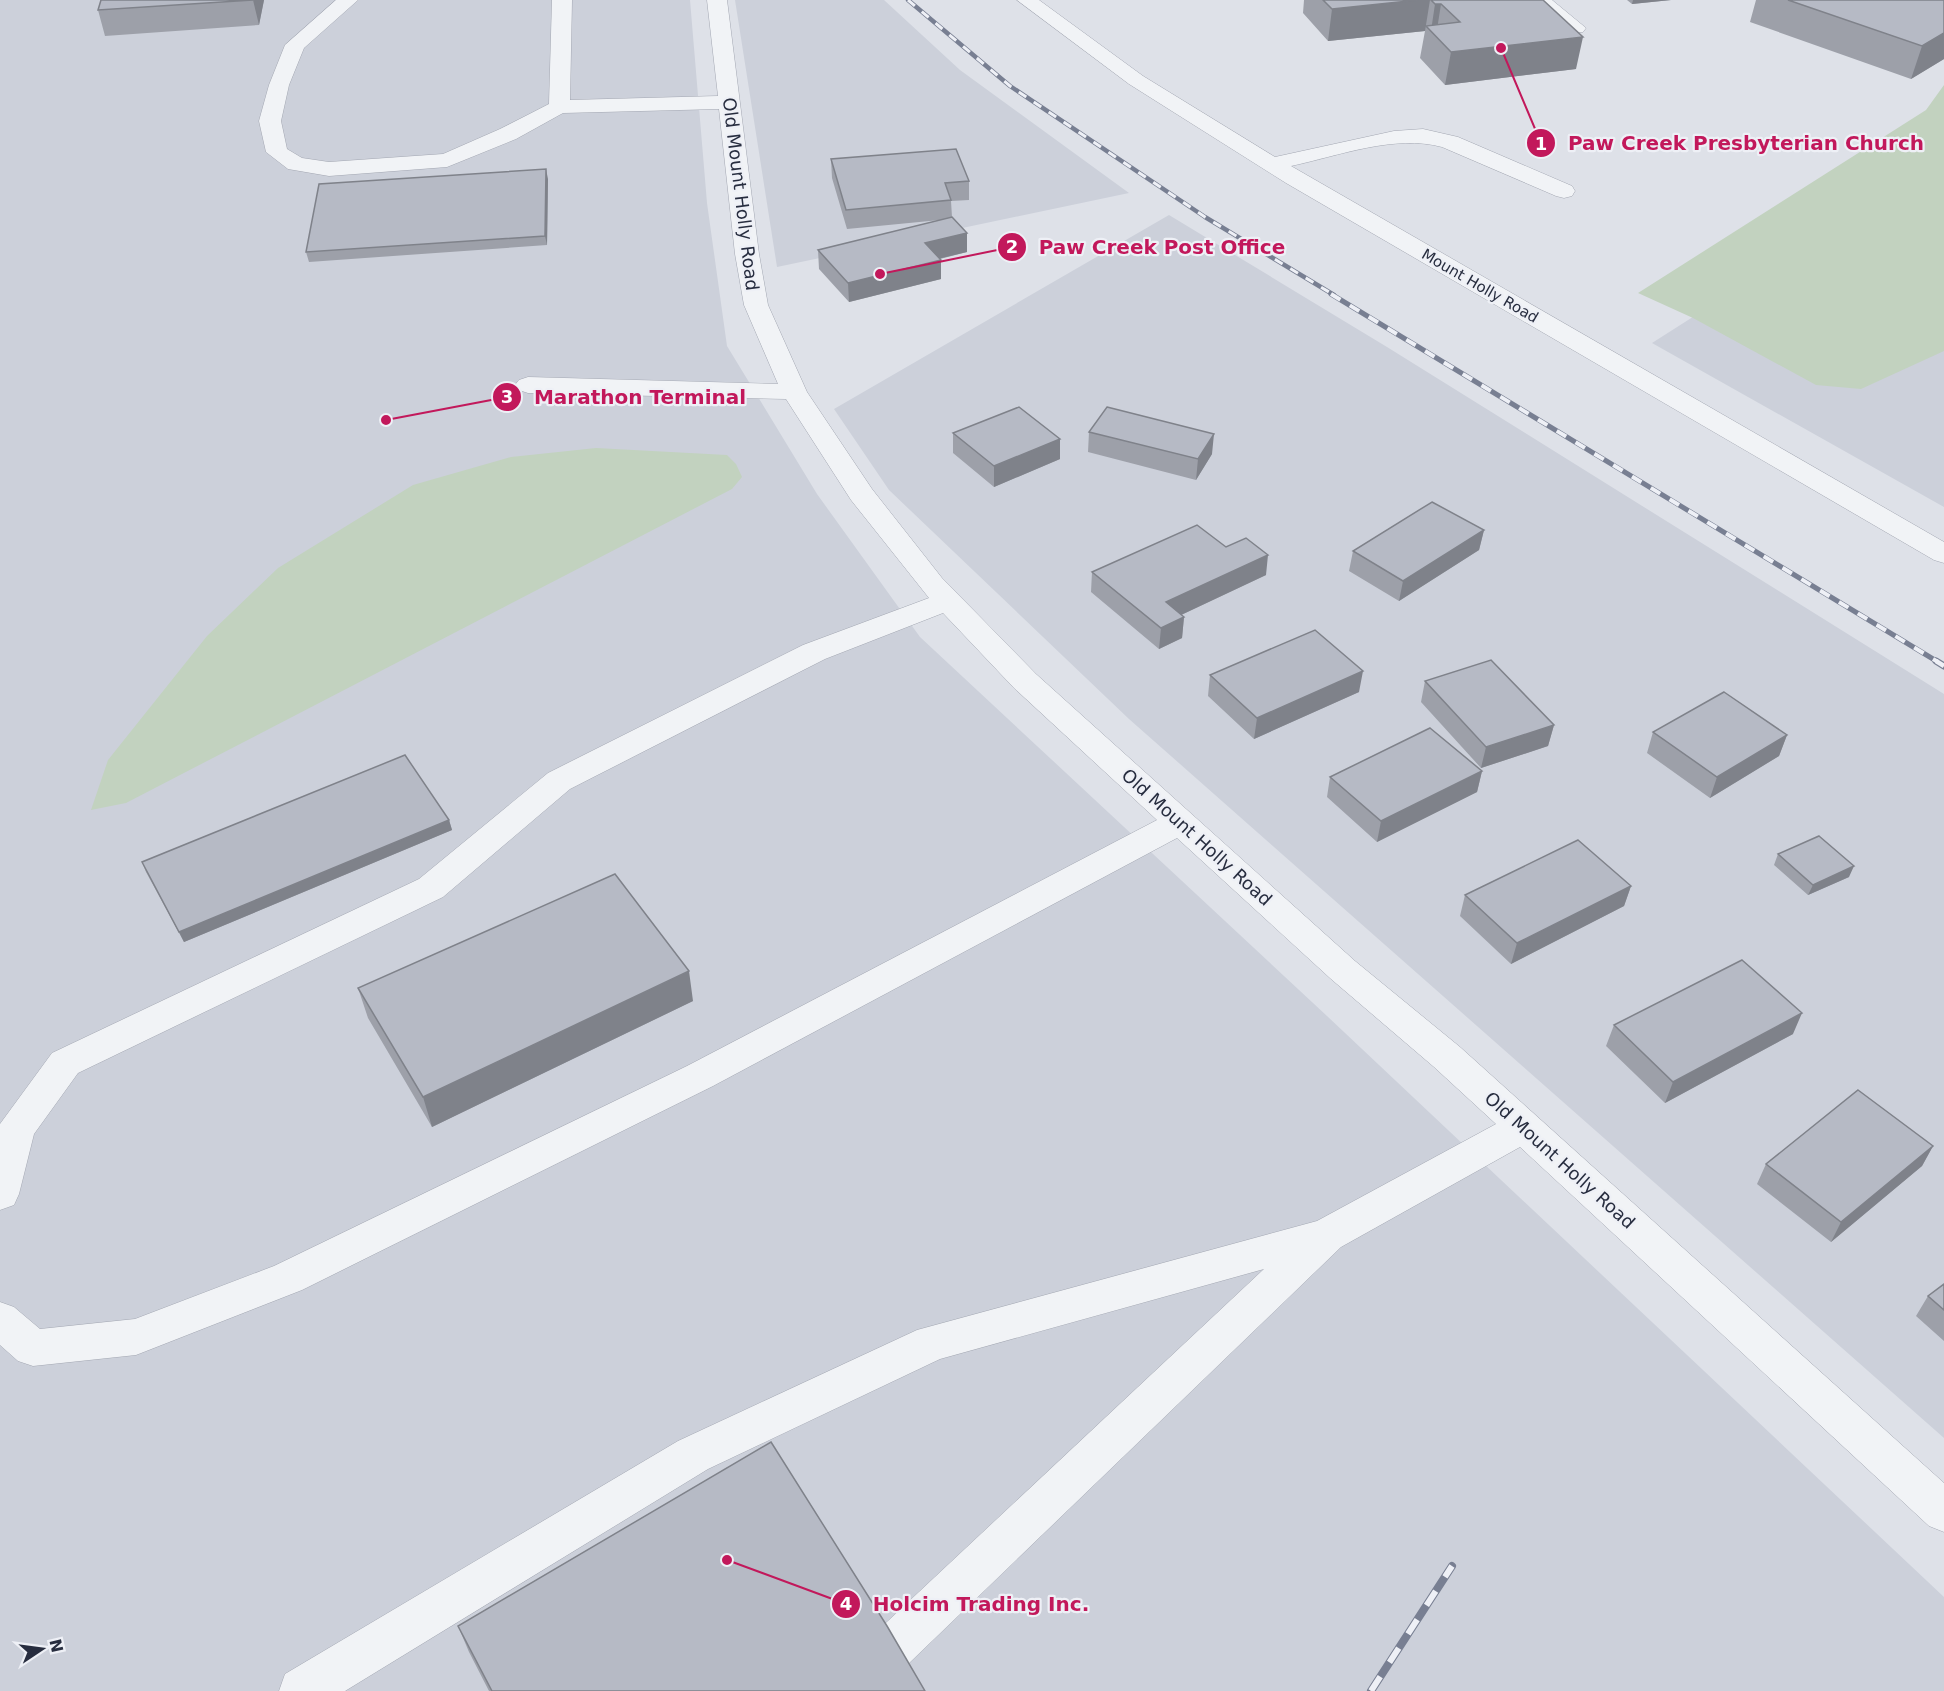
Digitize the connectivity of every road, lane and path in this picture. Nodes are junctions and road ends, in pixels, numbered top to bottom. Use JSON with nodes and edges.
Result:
{"nodes":[{"id":1,"x":348,"y":0,"type":"edge"},
{"id":2,"x":562,"y":0,"type":"edge"},
{"id":3,"x":717,"y":0,"type":"edge"},
{"id":4,"x":1027,"y":0,"type":"edge"},
{"id":5,"x":1540,"y":0,"type":"edge"},
{"id":6,"x":1576,"y":27,"type":"edge"},
{"id":7,"x":729,"y":102,"type":"junction"},
{"id":8,"x":559,"y":107,"type":"junction"},
{"id":9,"x":1272,"y":164,"type":"junction"},
{"id":10,"x":1564,"y":191,"type":"dead end"},
{"id":11,"x":528,"y":385,"type":"dead end"},
{"id":12,"x":794,"y":392,"type":"junction"},
{"id":13,"x":1944,"y":554,"type":"edge"},
{"id":14,"x":947,"y":601,"type":"junction"},
{"id":15,"x":1180,"y":822,"type":"junction"},
{"id":16,"x":1523,"y":1127,"type":"junction"},
{"id":17,"x":0,"y":1194,"type":"edge"},
{"id":18,"x":1327,"y":1235,"type":"junction"},
{"id":19,"x":0,"y":1320,"type":"edge"},
{"id":20,"x":1944,"y":1511,"type":"edge"},
{"id":21,"x":889,"y":1651,"type":"edge"},
{"id":22,"x":302,"y":1691,"type":"edge"}],
"edges":[{"from":1,"to":8,"type":"street"},
{"from":2,"to":8,"type":"street"},
{"from":3,"to":7,"type":"street","name":"Old Mount Holly Road"},
{"from":4,"to":9,"type":"street","name":"Mount Holly Road"},
{"from":5,"to":6,"type":"street"},
{"from":7,"to":8,"type":"street"},
{"from":7,"to":12,"type":"street","name":"Old Mount Holly Road"},
{"from":9,"to":10,"type":"street"},
{"from":9,"to":13,"type":"street","name":"Mount Holly Road"},
{"from":11,"to":12,"type":"street"},
{"from":12,"to":14,"type":"street","name":"Old Mount Holly Road"},
{"from":14,"to":15,"type":"street","name":"Old Mount Holly Road"},
{"from":14,"to":17,"type":"street"},
{"from":15,"to":16,"type":"street","name":"Old Mount Holly Road"},
{"from":15,"to":19,"type":"street"},
{"from":16,"to":18,"type":"street"},
{"from":16,"to":20,"type":"street","name":"Old Mount Holly Road"},
{"from":18,"to":21,"type":"street"},
{"from":18,"to":22,"type":"street"}]}
